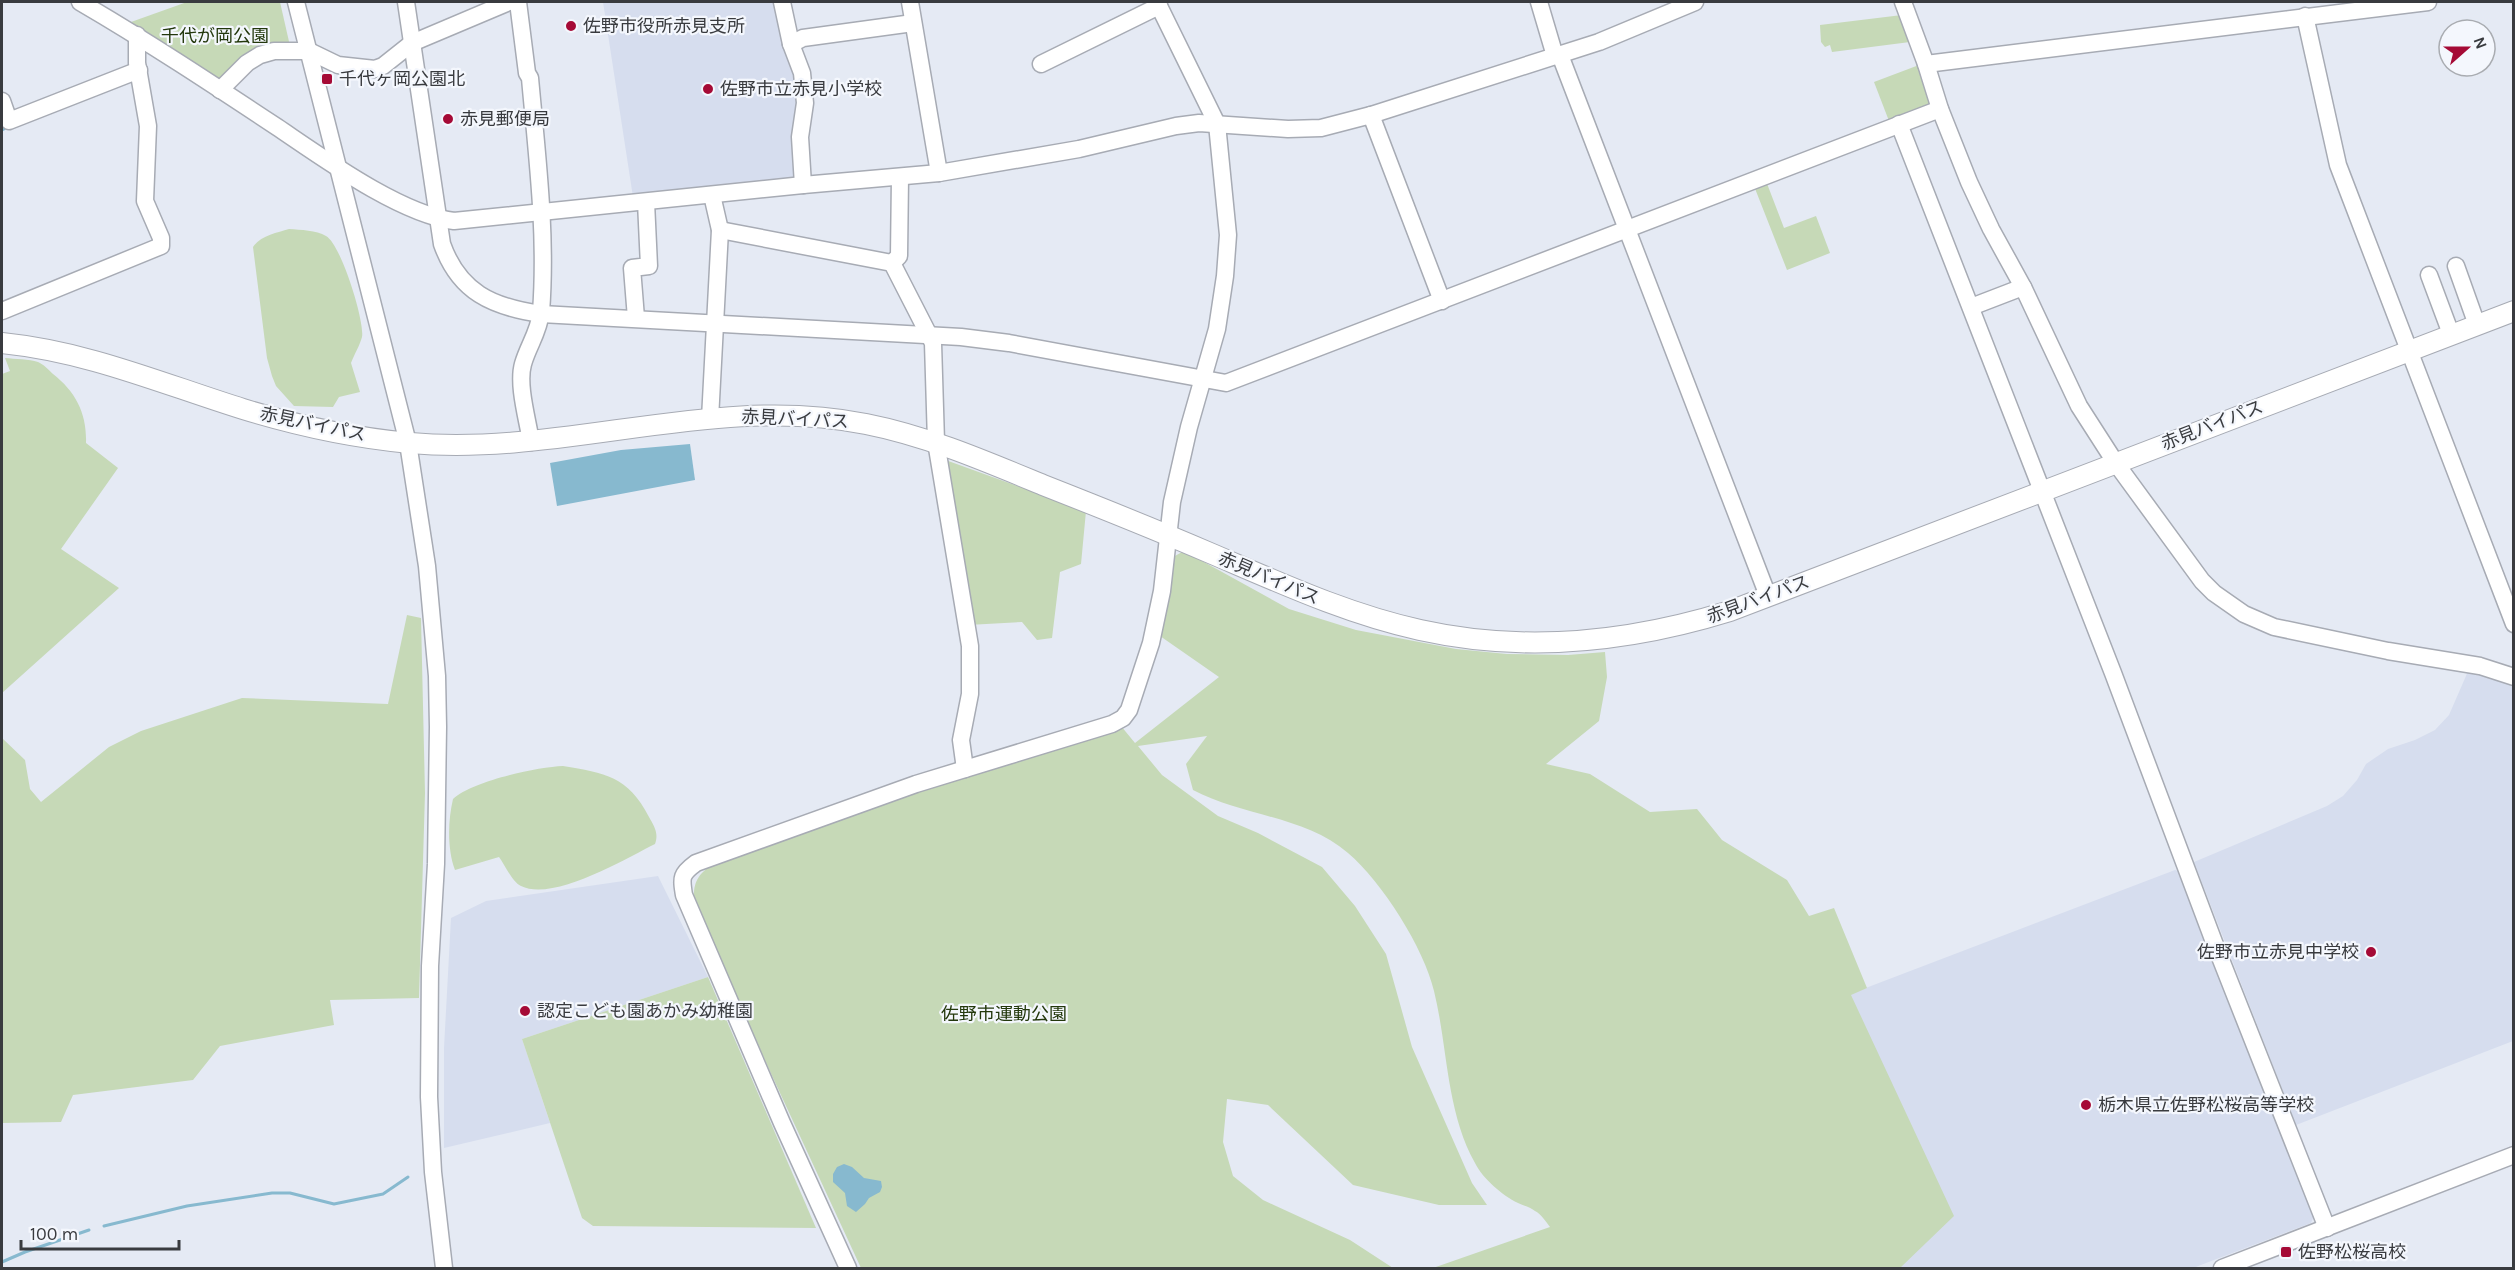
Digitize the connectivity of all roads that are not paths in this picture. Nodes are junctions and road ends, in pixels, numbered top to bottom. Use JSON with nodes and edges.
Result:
{"nodes":[{"id":1,"x":80,"y":2,"type":"edge"},
{"id":2,"x":296,"y":2,"type":"edge"},
{"id":3,"x":406,"y":2,"type":"edge"},
{"id":4,"x":509,"y":2,"type":"edge"},
{"id":5,"x":518,"y":2,"type":"edge"},
{"id":6,"x":782,"y":2,"type":"edge"},
{"id":7,"x":910,"y":2,"type":"edge"},
{"id":8,"x":1539,"y":2,"type":"edge"},
{"id":9,"x":1695,"y":2,"type":"edge"},
{"id":10,"x":1903,"y":2,"type":"edge"},
{"id":11,"x":2428,"y":2,"type":"edge"},
{"id":12,"x":1158,"y":4,"type":"edge"},
{"id":13,"x":2305,"y":16,"type":"junction"},
{"id":14,"x":913,"y":23,"type":"junction"},
{"id":15,"x":137,"y":35,"type":"junction"},
{"id":16,"x":412,"y":43,"type":"junction"},
{"id":17,"x":791,"y":44,"type":"junction"},
{"id":18,"x":309,"y":51,"type":"junction"},
{"id":19,"x":1557,"y":56,"type":"junction"},
{"id":20,"x":1041,"y":64,"type":"dead end"},
{"id":21,"x":1926,"y":64,"type":"junction"},
{"id":22,"x":139,"y":70,"type":"junction"},
{"id":23,"x":220,"y":90,"type":"junction"},
{"id":24,"x":2,"y":101,"type":"edge"},
{"id":25,"x":1940,"y":109,"type":"junction"},
{"id":26,"x":1371,"y":115,"type":"junction"},
{"id":27,"x":1217,"y":124,"type":"junction"},
{"id":28,"x":1899,"y":124,"type":"junction"},
{"id":29,"x":339,"y":168,"type":"junction"},
{"id":30,"x":939,"y":173,"type":"junction"},
{"id":31,"x":900,"y":177,"type":"junction"},
{"id":32,"x":803,"y":185,"type":"junction"},
{"id":33,"x":712,"y":195,"type":"junction"},
{"id":34,"x":646,"y":202,"type":"junction"},
{"id":35,"x":541,"y":213,"type":"junction"},
{"id":36,"x":438,"y":219,"type":"junction"},
{"id":37,"x":1628,"y":230,"type":"junction"},
{"id":38,"x":720,"y":231,"type":"junction"},
{"id":39,"x":892,"y":262,"type":"junction"},
{"id":40,"x":2456,"y":266,"type":"dead end"},
{"id":41,"x":2429,"y":275,"type":"dead end"},
{"id":42,"x":2024,"y":287,"type":"junction"},
{"id":43,"x":1442,"y":301,"type":"junction"},
{"id":44,"x":1971,"y":307,"type":"junction"},
{"id":45,"x":2,"y":311,"type":"edge"},
{"id":46,"x":2514,"y":311,"type":"edge"},
{"id":47,"x":541,"y":314,"type":"junction"},
{"id":48,"x":636,"y":318,"type":"junction"},
{"id":49,"x":715,"y":321,"type":"junction"},
{"id":50,"x":2477,"y":324,"type":"junction"},
{"id":51,"x":2451,"y":334,"type":"junction"},
{"id":52,"x":929,"y":335,"type":"junction"},
{"id":53,"x":2,"y":343,"type":"edge"},
{"id":54,"x":2409,"y":349,"type":"junction"},
{"id":55,"x":1204,"y":380,"type":"junction"},
{"id":56,"x":710,"y":419,"type":"junction"},
{"id":57,"x":531,"y":442,"type":"junction"},
{"id":58,"x":936,"y":442,"type":"junction"},
{"id":59,"x":408,"y":443,"type":"junction"},
{"id":60,"x":2115,"y":462,"type":"junction"},
{"id":61,"x":2041,"y":491,"type":"junction"},
{"id":62,"x":1169,"y":536,"type":"junction"},
{"id":63,"x":1768,"y":596,"type":"junction"},
{"id":64,"x":2514,"y":624,"type":"edge"},
{"id":65,"x":2514,"y":677,"type":"edge"},
{"id":66,"x":965,"y":769,"type":"junction"},
{"id":67,"x":2514,"y":1155,"type":"edge"},
{"id":68,"x":2327,"y":1228,"type":"junction"},
{"id":69,"x":444,"y":1269,"type":"edge"},
{"id":70,"x":848,"y":1269,"type":"edge"},
{"id":71,"x":2222,"y":1269,"type":"edge"}],
"edges":[{"from":1,"to":15,"type":"street"},
{"from":2,"to":18,"type":"street"},
{"from":3,"to":16,"type":"street"},
{"from":4,"to":16,"type":"street"},
{"from":5,"to":35,"type":"street"},
{"from":6,"to":17,"type":"street"},
{"from":7,"to":14,"type":"street"},
{"from":8,"to":19,"type":"street"},
{"from":9,"to":19,"type":"street"},
{"from":10,"to":21,"type":"street"},
{"from":11,"to":13,"type":"street"},
{"from":12,"to":20,"type":"street"},
{"from":12,"to":27,"type":"street"},
{"from":13,"to":21,"type":"street"},
{"from":13,"to":54,"type":"street"},
{"from":14,"to":17,"type":"street"},
{"from":14,"to":30,"type":"street"},
{"from":15,"to":22,"type":"street"},
{"from":15,"to":23,"type":"street"},
{"from":16,"to":18,"type":"street"},
{"from":16,"to":36,"type":"street"},
{"from":17,"to":32,"type":"street"},
{"from":18,"to":23,"type":"street"},
{"from":18,"to":29,"type":"street"},
{"from":19,"to":26,"type":"street"},
{"from":19,"to":37,"type":"street"},
{"from":21,"to":25,"type":"street"},
{"from":22,"to":24,"type":"street"},
{"from":22,"to":45,"type":"street"},
{"from":23,"to":29,"type":"street"},
{"from":25,"to":28,"type":"street"},
{"from":25,"to":42,"type":"street"},
{"from":26,"to":27,"type":"street"},
{"from":26,"to":43,"type":"street"},
{"from":27,"to":30,"type":"street"},
{"from":27,"to":55,"type":"street"},
{"from":28,"to":37,"type":"street"},
{"from":28,"to":44,"type":"street"},
{"from":29,"to":36,"type":"street"},
{"from":29,"to":59,"type":"street"},
{"from":30,"to":31,"type":"street"},
{"from":31,"to":32,"type":"street"},
{"from":31,"to":39,"type":"street"},
{"from":32,"to":33,"type":"street"},
{"from":33,"to":34,"type":"street"},
{"from":33,"to":38,"type":"street"},
{"from":34,"to":35,"type":"street"},
{"from":34,"to":48,"type":"street"},
{"from":35,"to":36,"type":"street"},
{"from":35,"to":47,"type":"street"},
{"from":36,"to":47,"type":"street"},
{"from":37,"to":43,"type":"street"},
{"from":37,"to":63,"type":"street"},
{"from":38,"to":39,"type":"street"},
{"from":38,"to":49,"type":"street"},
{"from":39,"to":52,"type":"street"},
{"from":40,"to":50,"type":"street"},
{"from":41,"to":51,"type":"street"},
{"from":42,"to":44,"type":"street"},
{"from":42,"to":60,"type":"street"},
{"from":43,"to":55,"type":"street"},
{"from":44,"to":61,"type":"street"},
{"from":46,"to":50,"type":"main road","name":"赤見バイパス"},
{"from":47,"to":48,"type":"street"},
{"from":47,"to":57,"type":"street"},
{"from":48,"to":49,"type":"street"},
{"from":49,"to":52,"type":"street"},
{"from":49,"to":56,"type":"street"},
{"from":50,"to":51,"type":"main road","name":"赤見バイパス"},
{"from":51,"to":54,"type":"main road","name":"赤見バイパス"},
{"from":52,"to":55,"type":"street"},
{"from":52,"to":58,"type":"street"},
{"from":53,"to":59,"type":"main road","name":"赤見バイパス"},
{"from":54,"to":60,"type":"main road","name":"赤見バイパス"},
{"from":54,"to":64,"type":"street"},
{"from":55,"to":62,"type":"street"},
{"from":56,"to":57,"type":"main road","name":"赤見バイパス"},
{"from":56,"to":58,"type":"main road","name":"赤見バイパス"},
{"from":57,"to":59,"type":"main road","name":"赤見バイパス"},
{"from":58,"to":62,"type":"main road","name":"赤見バイパス"},
{"from":58,"to":66,"type":"street"},
{"from":59,"to":69,"type":"street"},
{"from":60,"to":61,"type":"main road","name":"赤見バイパス"},
{"from":60,"to":65,"type":"street"},
{"from":61,"to":63,"type":"main road","name":"赤見バイパス"},
{"from":61,"to":68,"type":"street"},
{"from":62,"to":63,"type":"main road","name":"赤見バイパス"},
{"from":62,"to":66,"type":"street"},
{"from":66,"to":70,"type":"street"},
{"from":67,"to":68,"type":"street"},
{"from":68,"to":71,"type":"street"}]}
